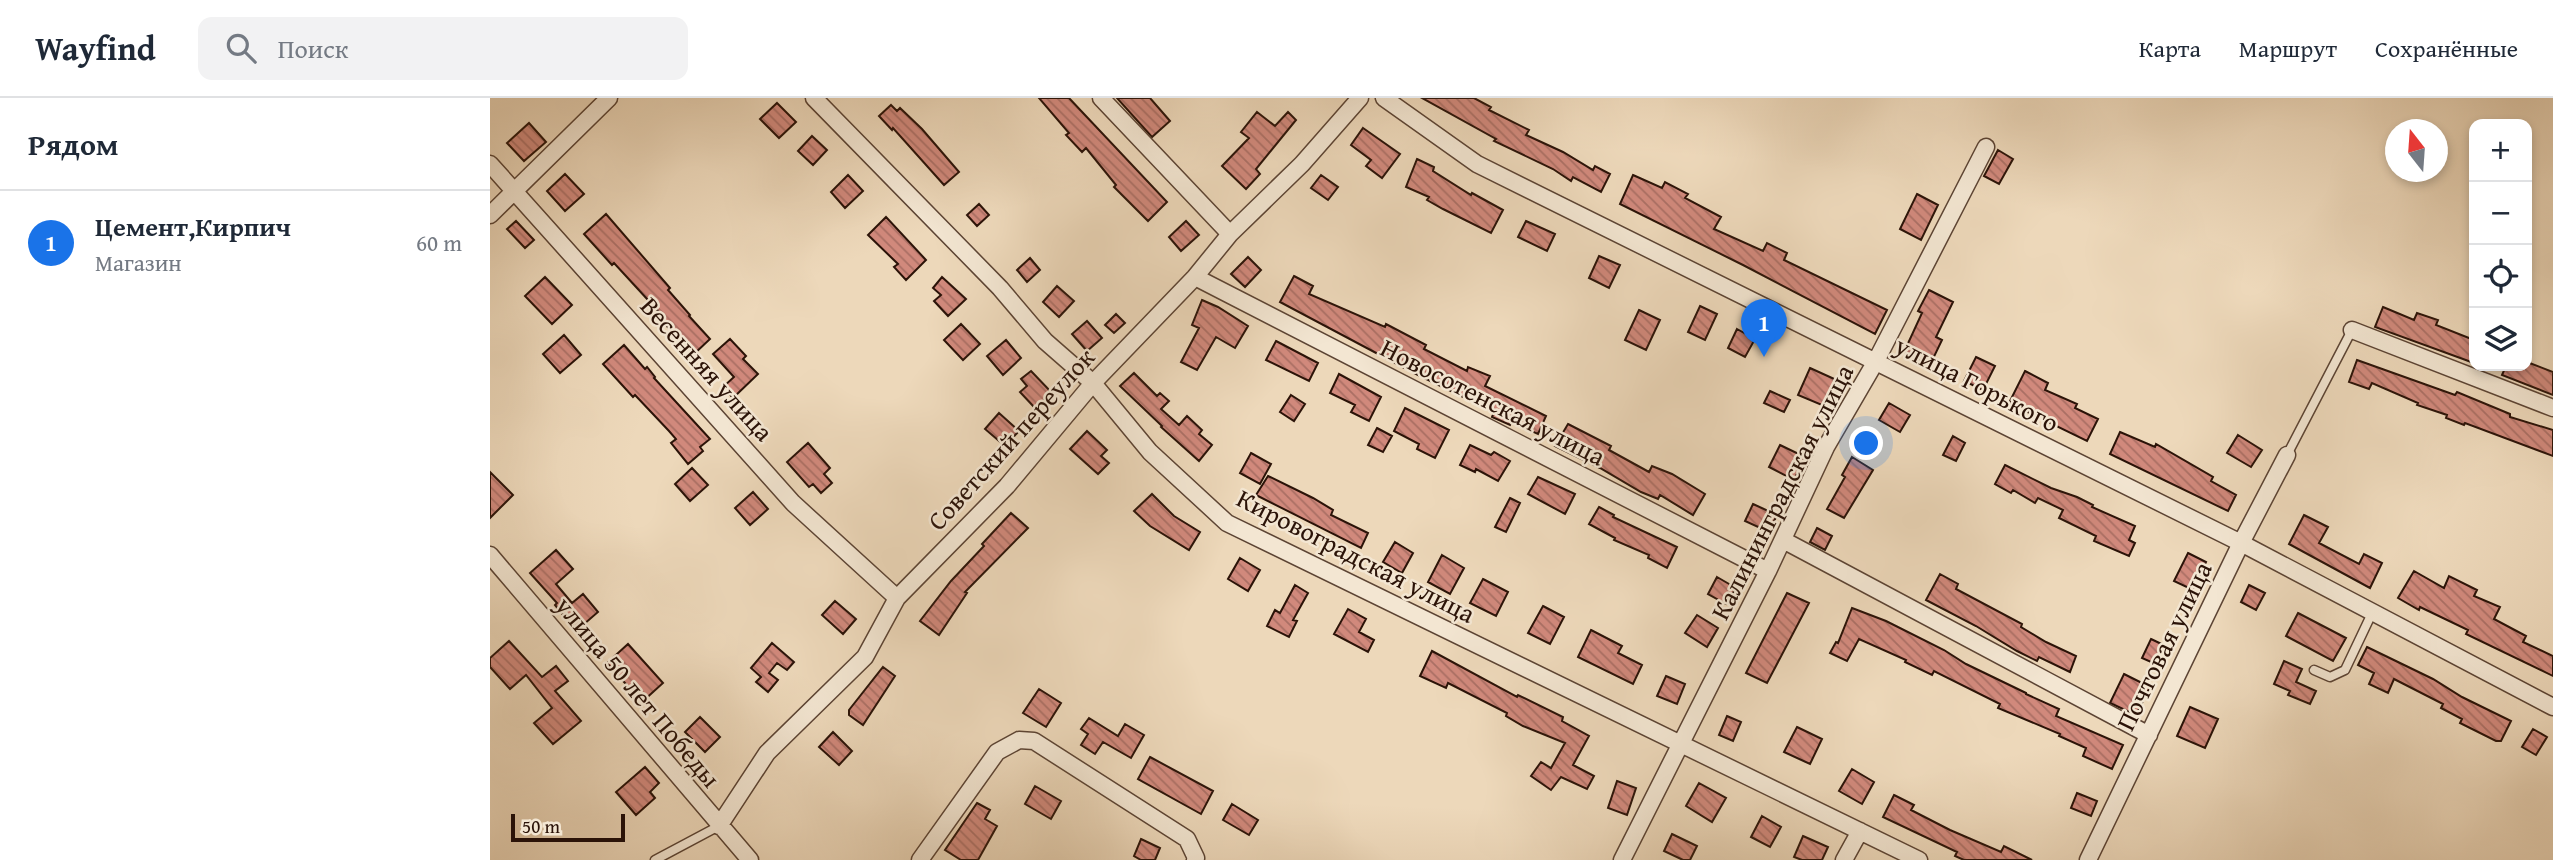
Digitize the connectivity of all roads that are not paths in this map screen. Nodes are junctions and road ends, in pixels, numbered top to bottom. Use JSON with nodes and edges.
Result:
{"nodes":[{"id":1,"x":609,"y":98,"type":"edge"},
{"id":2,"x":814,"y":98,"type":"edge"},
{"id":3,"x":1101,"y":98,"type":"edge"},
{"id":4,"x":1360,"y":98,"type":"edge"},
{"id":5,"x":1384,"y":98,"type":"edge"},
{"id":6,"x":1986,"y":147,"type":"dead end"},
{"id":7,"x":490,"y":164,"type":"edge"},
{"id":8,"x":515,"y":192,"type":"junction"},
{"id":9,"x":490,"y":215,"type":"edge"},
{"id":10,"x":1230,"y":234,"type":"junction"},
{"id":11,"x":1195,"y":277,"type":"junction"},
{"id":12,"x":2351,"y":330,"type":"joint"},
{"id":13,"x":1875,"y":361,"type":"junction"},
{"id":14,"x":1093,"y":383,"type":"junction"},
{"id":15,"x":2553,"y":408,"type":"edge"},
{"id":16,"x":2287,"y":455,"type":"joint"},
{"id":17,"x":1783,"y":540,"type":"junction"},
{"id":18,"x":2241,"y":543,"type":"junction"},
{"id":19,"x":490,"y":555,"type":"edge"},
{"id":20,"x":1768,"y":571,"type":"junction"},
{"id":21,"x":897,"y":597,"type":"junction"},
{"id":22,"x":2373,"y":611,"type":"junction"},
{"id":23,"x":2314,"y":670,"type":"dead end"},
{"id":24,"x":2553,"y":707,"type":"edge"},
{"id":25,"x":2149,"y":735,"type":"junction"},
{"id":26,"x":1682,"y":744,"type":"junction"},
{"id":27,"x":719,"y":826,"type":"junction"},
{"id":28,"x":1860,"y":831,"type":"junction"},
{"id":29,"x":655,"y":860,"type":"edge"},
{"id":30,"x":750,"y":860,"type":"edge"},
{"id":31,"x":920,"y":860,"type":"edge"},
{"id":32,"x":1195,"y":860,"type":"edge"},
{"id":33,"x":1622,"y":860,"type":"edge"},
{"id":34,"x":1844,"y":860,"type":"edge"},
{"id":35,"x":1919,"y":860,"type":"edge"},
{"id":36,"x":2088,"y":860,"type":"edge"}],
"edges":[{"from":1,"to":8,"type":"street"},
{"from":2,"to":14,"type":"street","name":"Кировоградская улица"},
{"from":3,"to":10,"type":"street"},
{"from":4,"to":10,"type":"street","name":"Советский переулок"},
{"from":5,"to":13,"type":"street","name":"улица Горького"},
{"from":6,"to":13,"type":"street","name":"Калининградская улица"},
{"from":7,"to":8,"type":"street","name":"Весенняя улица"},
{"from":8,"to":9,"type":"street"},
{"from":8,"to":21,"type":"street","name":"Весенняя улица"},
{"from":10,"to":11,"type":"street","name":"Советский переулок"},
{"from":11,"to":14,"type":"street","name":"Советский переулок"},
{"from":11,"to":20,"type":"street","name":"Новосотенская улица"},
{"from":12,"to":15,"type":"street"},
{"from":12,"to":16,"type":"lane"},
{"from":13,"to":17,"type":"street","name":"Калининградская улица"},
{"from":13,"to":18,"type":"street","name":"улица Горького"},
{"from":14,"to":21,"type":"street","name":"Советский переулок"},
{"from":14,"to":26,"type":"street","name":"Кировоградская улица"},
{"from":16,"to":18,"type":"street","name":"Почтовая улица"},
{"from":17,"to":20,"type":"street","name":"Калининградская улица"},
{"from":17,"to":25,"type":"street"},
{"from":18,"to":22,"type":"street","name":"улица Горького"},
{"from":18,"to":25,"type":"street","name":"Почтовая улица"},
{"from":19,"to":27,"type":"street","name":"улица 50 лет Победы"},
{"from":20,"to":26,"type":"street","name":"Калининградская улица"},
{"from":21,"to":27,"type":"street","name":"Советский переулок"},
{"from":22,"to":23,"type":"lane"},
{"from":22,"to":24,"type":"street","name":"улица Горького"},
{"from":25,"to":36,"type":"street","name":"Почтовая улица"},
{"from":26,"to":28,"type":"street","name":"Кировоградская улица"},
{"from":26,"to":33,"type":"street","name":"Калининградская улица"},
{"from":27,"to":29,"type":"lane"},
{"from":27,"to":30,"type":"street","name":"улица 50 лет Победы"},
{"from":28,"to":34,"type":"street"},
{"from":28,"to":35,"type":"street","name":"Кировоградская улица"},
{"from":31,"to":32,"type":"street"}]}
